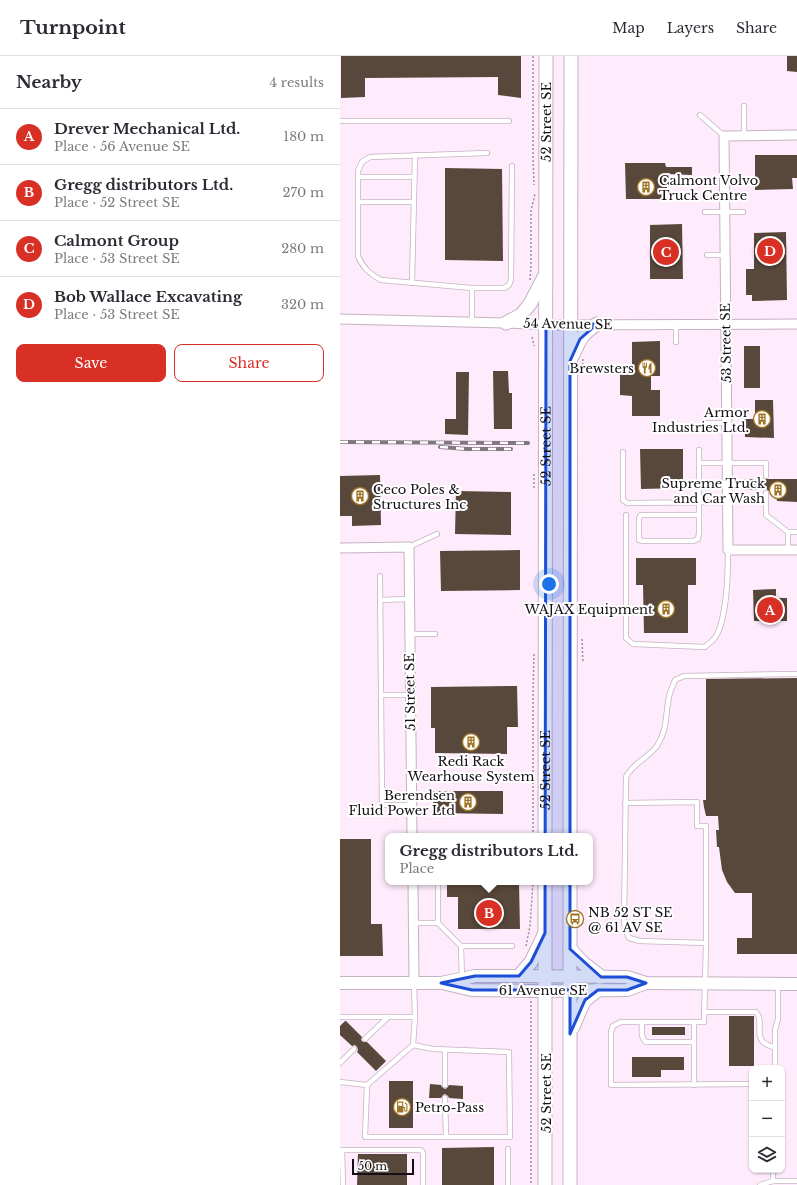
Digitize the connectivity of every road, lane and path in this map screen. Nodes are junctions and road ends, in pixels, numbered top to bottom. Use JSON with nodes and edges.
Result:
{"nodes":[{"id":1,"x":533,"y":56,"type":"edge"},
{"id":2,"x":546,"y":56,"type":"edge"},
{"id":3,"x":571,"y":56,"type":"edge"},
{"id":4,"x":744,"y":106,"type":"dead end"},
{"id":5,"x":700,"y":115,"type":"dead end"},
{"id":6,"x":340,"y":121,"type":"edge"},
{"id":7,"x":509,"y":121,"type":"dead end"},
{"id":8,"x":797,"y":135,"type":"edge"},
{"id":9,"x":724,"y":136,"type":"junction"},
{"id":10,"x":744,"y":136,"type":"junction"},
{"id":11,"x":487,"y":153,"type":"dead end"},
{"id":12,"x":415,"y":155,"type":"junction"},
{"id":13,"x":512,"y":166,"type":"dead end"},
{"id":14,"x":358,"y":177,"type":"junction"},
{"id":15,"x":414,"y":177,"type":"junction"},
{"id":16,"x":534,"y":186,"type":"dead end"},
{"id":17,"x":535,"y":194,"type":"dead end"},
{"id":18,"x":358,"y":202,"type":"junction"},
{"id":19,"x":414,"y":202,"type":"junction"},
{"id":20,"x":705,"y":212,"type":"dead end"},
{"id":21,"x":725,"y":212,"type":"junction"},
{"id":22,"x":743,"y":212,"type":"dead end"},
{"id":23,"x":707,"y":255,"type":"dead end"},
{"id":24,"x":725,"y":255,"type":"junction"},
{"id":25,"x":546,"y":274,"type":"junction"},
{"id":26,"x":529,"y":282,"type":"dead end"},
{"id":27,"x":412,"y":283,"type":"junction"},
{"id":28,"x":472,"y":288,"type":"junction"},
{"id":29,"x":340,"y":319,"type":"edge"},
{"id":30,"x":472,"y":322,"type":"junction"},
{"id":31,"x":506,"y":323,"type":"junction"},
{"id":32,"x":546,"y":324,"type":"junction"},
{"id":33,"x":570,"y":324,"type":"junction"},
{"id":34,"x":597,"y":324,"type":"junction"},
{"id":35,"x":676,"y":324,"type":"junction"},
{"id":36,"x":726,"y":324,"type":"junction"},
{"id":37,"x":797,"y":324,"type":"edge"},
{"id":38,"x":676,"y":342,"type":"dead end"},
{"id":39,"x":570,"y":361,"type":"junction"},
{"id":40,"x":707,"y":423,"type":"dead end"},
{"id":41,"x":727,"y":423,"type":"junction"},
{"id":42,"x":699,"y":450,"type":"dead end"},
{"id":43,"x":623,"y":452,"type":"dead end"},
{"id":44,"x":699,"y":462,"type":"junction"},
{"id":45,"x":727,"y":462,"type":"junction"},
{"id":46,"x":766,"y":476,"type":"dead end"},
{"id":47,"x":766,"y":493,"type":"dead end"},
{"id":48,"x":699,"y":502,"type":"junction"},
{"id":49,"x":728,"y":502,"type":"junction"},
{"id":50,"x":626,"y":514,"type":"dead end"},
{"id":51,"x":699,"y":515,"type":"junction"},
{"id":52,"x":788,"y":532,"type":"junction"},
{"id":53,"x":797,"y":532,"type":"edge"},
{"id":54,"x":437,"y":534,"type":"dead end"},
{"id":55,"x":409,"y":547,"type":"junction"},
{"id":56,"x":340,"y":548,"type":"edge"},
{"id":57,"x":728,"y":550,"type":"junction"},
{"id":58,"x":792,"y":550,"type":"edge"},
{"id":59,"x":380,"y":576,"type":"dead end"},
{"id":60,"x":410,"y":599,"type":"junction"},
{"id":61,"x":380,"y":600,"type":"junction"},
{"id":62,"x":410,"y":634,"type":"junction"},
{"id":63,"x":435,"y":634,"type":"dead end"},
{"id":64,"x":797,"y":674,"type":"edge"},
{"id":65,"x":381,"y":695,"type":"junction"},
{"id":66,"x":410,"y":695,"type":"junction"},
{"id":67,"x":625,"y":803,"type":"junction"},
{"id":68,"x":412,"y":806,"type":"junction"},
{"id":69,"x":412,"y":833,"type":"edge"},
{"id":70,"x":545,"y":833,"type":"edge"},
{"id":71,"x":570,"y":833,"type":"edge"},
{"id":72,"x":413,"y":885,"type":"edge"},
{"id":73,"x":438,"y":885,"type":"edge"},
{"id":74,"x":533,"y":885,"type":"edge"},
{"id":75,"x":545,"y":885,"type":"edge"},
{"id":76,"x":570,"y":885,"type":"edge"},
{"id":77,"x":414,"y":923,"type":"junction"},
{"id":78,"x":438,"y":923,"type":"junction"},
{"id":79,"x":545,"y":933,"type":"junction"},
{"id":80,"x":706,"y":944,"type":"junction"},
{"id":81,"x":461,"y":946,"type":"junction"},
{"id":82,"x":512,"y":946,"type":"dead end"},
{"id":83,"x":570,"y":949,"type":"junction"},
{"id":84,"x":525,"y":952,"type":"dead end"},
{"id":85,"x":519,"y":976,"type":"junction"},
{"id":86,"x":546,"y":976,"type":"junction"},
{"id":87,"x":570,"y":976,"type":"junction"},
{"id":88,"x":601,"y":977,"type":"junction"},
{"id":89,"x":462,"y":979,"type":"junction"},
{"id":90,"x":340,"y":983,"type":"edge"},
{"id":91,"x":414,"y":983,"type":"junction"},
{"id":92,"x":441,"y":983,"type":"junction"},
{"id":93,"x":646,"y":983,"type":"junction"},
{"id":94,"x":706,"y":983,"type":"junction"},
{"id":95,"x":778,"y":984,"type":"junction"},
{"id":96,"x":797,"y":984,"type":"edge"},
{"id":97,"x":546,"y":990,"type":"junction"},
{"id":98,"x":570,"y":990,"type":"junction"},
{"id":99,"x":598,"y":990,"type":"junction"},
{"id":100,"x":531,"y":1001,"type":"dead end"},
{"id":101,"x":704,"y":1012,"type":"junction"},
{"id":102,"x":340,"y":1017,"type":"edge"},
{"id":103,"x":388,"y":1017,"type":"junction"},
{"id":104,"x":415,"y":1017,"type":"junction"},
{"id":105,"x":642,"y":1022,"type":"junction"},
{"id":106,"x":694,"y":1022,"type":"junction"},
{"id":107,"x":570,"y":1034,"type":"junction"},
{"id":108,"x":365,"y":1039,"type":"dead end"},
{"id":109,"x":694,"y":1042,"type":"junction"},
{"id":110,"x":413,"y":1045,"type":"junction"},
{"id":111,"x":775,"y":1048,"type":"junction"},
{"id":112,"x":354,"y":1049,"type":"dead end"},
{"id":113,"x":445,"y":1050,"type":"junction"},
{"id":114,"x":340,"y":1063,"type":"edge"},
{"id":115,"x":775,"y":1065,"type":"edge"},
{"id":116,"x":340,"y":1082,"type":"edge"},
{"id":117,"x":367,"y":1084,"type":"junction"},
{"id":118,"x":749,"y":1084,"type":"edge"},
{"id":119,"x":445,"y":1085,"type":"dead end"},
{"id":120,"x":694,"y":1085,"type":"junction"},
{"id":121,"x":445,"y":1098,"type":"dead end"},
{"id":122,"x":446,"y":1137,"type":"junction"},
{"id":123,"x":508,"y":1149,"type":"dead end"},
{"id":124,"x":341,"y":1150,"type":"edge"},
{"id":125,"x":773,"y":1173,"type":"edge"},
{"id":126,"x":773,"y":1181,"type":"junction"},
{"id":127,"x":797,"y":1182,"type":"edge"},
{"id":128,"x":343,"y":1185,"type":"edge"},
{"id":129,"x":423,"y":1185,"type":"edge"},
{"id":130,"x":508,"y":1185,"type":"edge"},
{"id":131,"x":531,"y":1185,"type":"edge"},
{"id":132,"x":546,"y":1185,"type":"edge"},
{"id":133,"x":570,"y":1185,"type":"edge"},
{"id":134,"x":760,"y":1185,"type":"edge"}],
"edges":[{"from":1,"to":16,"type":"path"},
{"from":2,"to":25,"type":"main road","name":"52 Street SE"},
{"from":3,"to":33,"type":"main road","name":"52 Street SE"},
{"from":4,"to":10,"type":"lane"},
{"from":5,"to":9,"type":"lane"},
{"from":6,"to":7,"type":"lane"},
{"from":8,"to":10,"type":"street"},
{"from":9,"to":10,"type":"street"},
{"from":9,"to":21,"type":"street","name":"53 Street SE"},
{"from":11,"to":12,"type":"lane"},
{"from":12,"to":14,"type":"lane"},
{"from":12,"to":15,"type":"lane"},
{"from":13,"to":28,"type":"lane"},
{"from":14,"to":15,"type":"lane"},
{"from":14,"to":18,"type":"lane"},
{"from":15,"to":19,"type":"lane"},
{"from":17,"to":26,"type":"path"},
{"from":18,"to":19,"type":"lane"},
{"from":18,"to":27,"type":"lane"},
{"from":19,"to":27,"type":"lane"},
{"from":20,"to":21,"type":"lane"},
{"from":21,"to":22,"type":"lane"},
{"from":21,"to":24,"type":"street","name":"53 Street SE"},
{"from":23,"to":24,"type":"lane"},
{"from":24,"to":36,"type":"street","name":"53 Street SE"},
{"from":25,"to":31,"type":"main road"},
{"from":25,"to":32,"type":"main road","name":"52 Street SE"},
{"from":27,"to":28,"type":"lane"},
{"from":28,"to":30,"type":"lane"},
{"from":29,"to":30,"type":"street","name":"54 Avenue SE"},
{"from":30,"to":31,"type":"street","name":"54 Avenue SE"},
{"from":31,"to":32,"type":"street","name":"54 Avenue SE"},
{"from":32,"to":33,"type":"street","name":"54 Avenue SE"},
{"from":32,"to":70,"type":"main road","name":"52 Street SE"},
{"from":33,"to":34,"type":"street","name":"54 Avenue SE"},
{"from":33,"to":39,"type":"main road","name":"52 Street SE"},
{"from":34,"to":35,"type":"street","name":"54 Avenue SE"},
{"from":34,"to":39,"type":"main road"},
{"from":35,"to":36,"type":"street","name":"54 Avenue SE"},
{"from":35,"to":38,"type":"lane"},
{"from":36,"to":37,"type":"street","name":"54 Avenue SE"},
{"from":36,"to":41,"type":"street","name":"53 Street SE"},
{"from":39,"to":71,"type":"main road","name":"52 Street SE"},
{"from":40,"to":41,"type":"lane"},
{"from":41,"to":45,"type":"street","name":"53 Street SE"},
{"from":42,"to":44,"type":"lane"},
{"from":43,"to":48,"type":"lane"},
{"from":44,"to":45,"type":"lane"},
{"from":44,"to":48,"type":"lane"},
{"from":45,"to":46,"type":"lane"},
{"from":45,"to":49,"type":"street","name":"53 Street SE"},
{"from":47,"to":52,"type":"lane"},
{"from":48,"to":49,"type":"lane"},
{"from":48,"to":51,"type":"lane"},
{"from":49,"to":57,"type":"street","name":"53 Street SE"},
{"from":50,"to":57,"type":"lane"},
{"from":51,"to":51,"type":"lane"},
{"from":52,"to":53,"type":"lane"},
{"from":52,"to":58,"type":"lane"},
{"from":54,"to":55,"type":"lane"},
{"from":55,"to":56,"type":"street"},
{"from":55,"to":60,"type":"street","name":"51 Street SE"},
{"from":57,"to":58,"type":"street"},
{"from":59,"to":61,"type":"lane"},
{"from":60,"to":61,"type":"lane"},
{"from":60,"to":62,"type":"street","name":"51 Street SE"},
{"from":61,"to":65,"type":"lane"},
{"from":62,"to":63,"type":"lane"},
{"from":62,"to":66,"type":"street","name":"51 Street SE"},
{"from":64,"to":67,"type":"lane"},
{"from":65,"to":66,"type":"lane"},
{"from":65,"to":68,"type":"lane"},
{"from":66,"to":68,"type":"street","name":"51 Street SE"},
{"from":67,"to":80,"type":"lane"},
{"from":67,"to":80,"type":"lane"},
{"from":68,"to":69,"type":"street","name":"51 Street SE"},
{"from":72,"to":77,"type":"street"},
{"from":73,"to":78,"type":"lane"},
{"from":74,"to":84,"type":"path"},
{"from":75,"to":79,"type":"main road","name":"52 Street SE"},
{"from":76,"to":83,"type":"main road","name":"52 Street SE"},
{"from":77,"to":78,"type":"lane"},
{"from":77,"to":91,"type":"street"},
{"from":78,"to":81,"type":"lane"},
{"from":79,"to":85,"type":"main road"},
{"from":79,"to":86,"type":"main road","name":"52 Street SE"},
{"from":80,"to":94,"type":"lane"},
{"from":81,"to":82,"type":"lane"},
{"from":81,"to":89,"type":"lane"},
{"from":83,"to":87,"type":"main road","name":"52 Street SE"},
{"from":83,"to":88,"type":"main road"},
{"from":85,"to":86,"type":"street","name":"61 Avenue SE"},
{"from":85,"to":89,"type":"street","name":"61 Avenue SE"},
{"from":86,"to":87,"type":"street","name":"61 Avenue SE"},
{"from":86,"to":97,"type":"main road","name":"52 Street SE"},
{"from":87,"to":88,"type":"street","name":"61 Avenue SE"},
{"from":87,"to":98,"type":"main road","name":"52 Street SE"},
{"from":88,"to":93,"type":"street","name":"61 Avenue SE"},
{"from":89,"to":92,"type":"street","name":"61 Avenue SE"},
{"from":90,"to":91,"type":"street","name":"61 Avenue SE"},
{"from":91,"to":92,"type":"street","name":"61 Avenue SE"},
{"from":91,"to":104,"type":"lane"},
{"from":92,"to":97,"type":"street","name":"61 Avenue SE"},
{"from":93,"to":94,"type":"street","name":"61 Avenue SE"},
{"from":93,"to":99,"type":"street","name":"61 Avenue SE"},
{"from":94,"to":95,"type":"street","name":"61 Avenue SE"},
{"from":94,"to":101,"type":"lane"},
{"from":95,"to":96,"type":"street","name":"61 Avenue SE"},
{"from":95,"to":111,"type":"lane"},
{"from":97,"to":98,"type":"street","name":"61 Avenue SE"},
{"from":97,"to":132,"type":"main road","name":"52 Street SE"},
{"from":98,"to":99,"type":"street","name":"61 Avenue SE"},
{"from":98,"to":107,"type":"main road","name":"52 Street SE"},
{"from":99,"to":107,"type":"main road"},
{"from":100,"to":131,"type":"path"},
{"from":101,"to":106,"type":"lane"},
{"from":101,"to":111,"type":"lane"},
{"from":102,"to":103,"type":"lane"},
{"from":103,"to":104,"type":"lane"},
{"from":103,"to":108,"type":"lane"},
{"from":104,"to":110,"type":"lane"},
{"from":105,"to":106,"type":"lane"},
{"from":105,"to":109,"type":"lane"},
{"from":105,"to":120,"type":"lane"},
{"from":106,"to":109,"type":"lane"},
{"from":107,"to":133,"type":"main road","name":"52 Street SE"},
{"from":109,"to":120,"type":"lane"},
{"from":110,"to":113,"type":"lane"},
{"from":110,"to":117,"type":"lane"},
{"from":111,"to":115,"type":"lane"},
{"from":112,"to":114,"type":"lane"},
{"from":113,"to":119,"type":"lane"},
{"from":113,"to":122,"type":"lane"},
{"from":116,"to":117,"type":"lane"},
{"from":117,"to":122,"type":"lane"},
{"from":118,"to":120,"type":"lane"},
{"from":121,"to":122,"type":"lane"},
{"from":123,"to":130,"type":"lane"},
{"from":124,"to":128,"type":"lane"},
{"from":124,"to":129,"type":"lane"},
{"from":125,"to":126,"type":"lane"},
{"from":126,"to":127,"type":"lane"},
{"from":126,"to":134,"type":"lane"}]}
